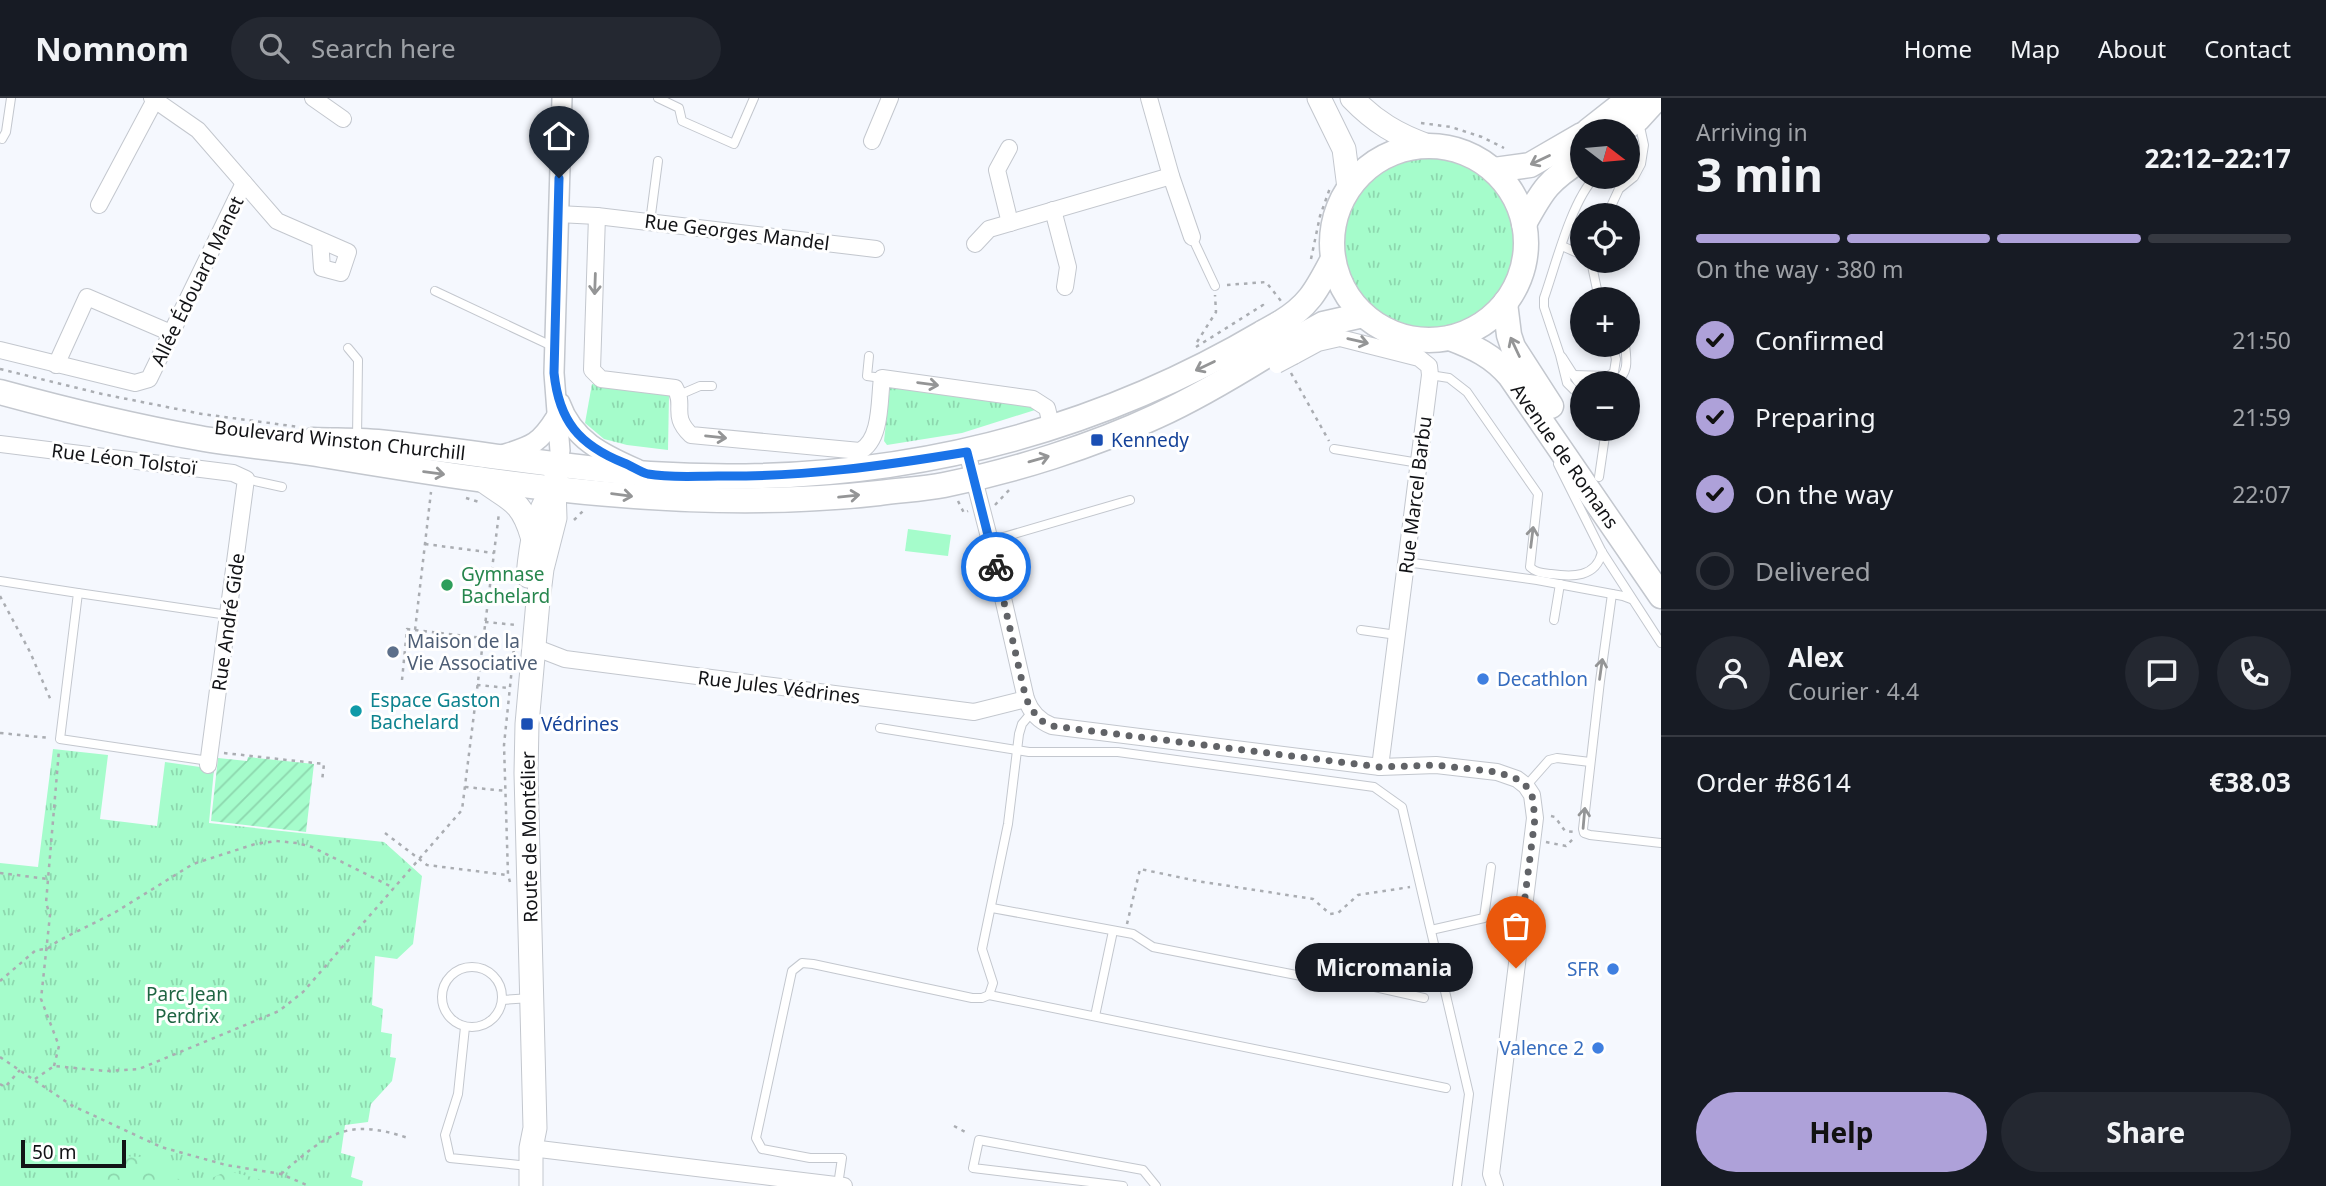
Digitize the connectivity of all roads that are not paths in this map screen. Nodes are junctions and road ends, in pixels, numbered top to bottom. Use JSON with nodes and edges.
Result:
{"nodes":[{"id":1,"x":11,"y":98,"type":"edge"},
{"id":2,"x":155,"y":98,"type":"edge"},
{"id":3,"x":313,"y":98,"type":"edge"},
{"id":4,"x":562,"y":98,"type":"edge"},
{"id":5,"x":658,"y":98,"type":"edge"},
{"id":6,"x":754,"y":98,"type":"edge"},
{"id":7,"x":890,"y":98,"type":"edge"},
{"id":8,"x":1149,"y":98,"type":"edge"},
{"id":9,"x":1657,"y":98,"type":"edge"},
{"id":10,"x":1333,"y":103,"type":"edge"},
{"id":11,"x":1630,"y":116,"type":"edge"},
{"id":12,"x":343,"y":119,"type":"dead end"},
{"id":13,"x":2,"y":139,"type":"dead end"},
{"id":14,"x":872,"y":141,"type":"dead end"},
{"id":15,"x":1570,"y":143,"type":"edge"},
{"id":16,"x":1428,"y":146,"type":"junction"},
{"id":17,"x":1009,"y":148,"type":"dead end"},
{"id":18,"x":658,"y":161,"type":"dead end"},
{"id":19,"x":1570,"y":166,"type":"edge"},
{"id":20,"x":1494,"y":170,"type":"junction"},
{"id":21,"x":1171,"y":176,"type":"junction"},
{"id":22,"x":244,"y":183,"type":"junction"},
{"id":23,"x":1340,"y":187,"type":"junction"},
{"id":24,"x":1586,"y":189,"type":"edge"},
{"id":25,"x":1613,"y":203,"type":"edge"},
{"id":26,"x":99,"y":205,"type":"dead end"},
{"id":27,"x":1053,"y":210,"type":"junction"},
{"id":28,"x":558,"y":214,"type":"junction"},
{"id":29,"x":597,"y":216,"type":"junction"},
{"id":30,"x":650,"y":222,"type":"junction"},
{"id":31,"x":1010,"y":223,"type":"junction"},
{"id":32,"x":1524,"y":224,"type":"junction"},
{"id":33,"x":1192,"y":237,"type":"joint"},
{"id":34,"x":320,"y":240,"type":"dead end"},
{"id":35,"x":975,"y":244,"type":"dead end"},
{"id":36,"x":1562,"y":246,"type":"junction"},
{"id":37,"x":876,"y":249,"type":"dead end"},
{"id":38,"x":1570,"y":250,"type":"edge"},
{"id":39,"x":1322,"y":260,"type":"junction"},
{"id":40,"x":1065,"y":286,"type":"dead end"},
{"id":41,"x":1214,"y":286,"type":"road end"},
{"id":42,"x":435,"y":292,"type":"dead end"},
{"id":43,"x":1505,"y":303,"type":"junction"},
{"id":44,"x":1363,"y":315,"type":"junction"},
{"id":45,"x":171,"y":333,"type":"junction"},
{"id":46,"x":1450,"y":338,"type":"junction"},
{"id":47,"x":1280,"y":339,"type":"junction"},
{"id":48,"x":554,"y":347,"type":"junction"},
{"id":49,"x":348,"y":348,"type":"dead end"},
{"id":50,"x":0,"y":351,"type":"edge"},
{"id":51,"x":1560,"y":355,"type":"junction"},
{"id":52,"x":869,"y":356,"type":"dead end"},
{"id":53,"x":56,"y":365,"type":"junction"},
{"id":54,"x":1570,"y":371,"type":"edge"},
{"id":55,"x":1430,"y":375,"type":"junction"},
{"id":56,"x":882,"y":378,"type":"junction"},
{"id":57,"x":0,"y":379,"type":"edge"},
{"id":58,"x":712,"y":386,"type":"dead end"},
{"id":59,"x":1570,"y":386,"type":"edge"},
{"id":60,"x":0,"y":392,"type":"edge"},
{"id":61,"x":679,"y":395,"type":"junction"},
{"id":62,"x":1535,"y":410,"type":"junction"},
{"id":63,"x":560,"y":417,"type":"junction"},
{"id":64,"x":1052,"y":429,"type":"junction"},
{"id":65,"x":1604,"y":441,"type":"edge"},
{"id":66,"x":357,"y":442,"type":"junction"},
{"id":67,"x":0,"y":444,"type":"edge"},
{"id":68,"x":1334,"y":449,"type":"dead end"},
{"id":69,"x":967,"y":452,"type":"junction"},
{"id":70,"x":496,"y":456,"type":"junction"},
{"id":71,"x":870,"y":457,"type":"junction"},
{"id":72,"x":835,"y":461,"type":"junction"},
{"id":73,"x":1419,"y":463,"type":"junction"},
{"id":74,"x":558,"y":467,"type":"junction"},
{"id":75,"x":648,"y":474,"type":"junction"},
{"id":76,"x":1599,"y":477,"type":"junction"},
{"id":77,"x":974,"y":478,"type":"junction"},
{"id":78,"x":246,"y":479,"type":"junction"},
{"id":79,"x":481,"y":479,"type":"junction"},
{"id":80,"x":282,"y":487,"type":"dead end"},
{"id":81,"x":1130,"y":500,"type":"dead end"},
{"id":82,"x":532,"y":536,"type":"junction"},
{"id":83,"x":990,"y":541,"type":"junction"},
{"id":84,"x":1602,"y":552,"type":"junction"},
{"id":85,"x":1406,"y":562,"type":"junction"},
{"id":86,"x":1661,"y":567,"type":"edge"},
{"id":87,"x":0,"y":581,"type":"edge"},
{"id":88,"x":1560,"y":584,"type":"junction"},
{"id":89,"x":78,"y":593,"type":"junction"},
{"id":90,"x":1612,"y":594,"type":"junction"},
{"id":91,"x":1661,"y":596,"type":"edge"},
{"id":92,"x":1632,"y":599,"type":"junction"},
{"id":93,"x":229,"y":616,"type":"junction"},
{"id":94,"x":1554,"y":620,"type":"dead end"},
{"id":95,"x":1361,"y":630,"type":"dead end"},
{"id":96,"x":1397,"y":635,"type":"junction"},
{"id":97,"x":525,"y":642,"type":"junction"},
{"id":98,"x":1661,"y":643,"type":"edge"},
{"id":99,"x":1029,"y":706,"type":"junction"},
{"id":100,"x":880,"y":728,"type":"dead end"},
{"id":101,"x":1017,"y":750,"type":"junction"},
{"id":102,"x":209,"y":759,"type":"joint"},
{"id":103,"x":1590,"y":762,"type":"junction"},
{"id":104,"x":1380,"y":767,"type":"junction"},
{"id":105,"x":1526,"y":786,"type":"junction"},
{"id":106,"x":1661,"y":843,"type":"edge"},
{"id":107,"x":1491,"y":867,"type":"dead end"},
{"id":108,"x":992,"y":908,"type":"junction"},
{"id":109,"x":1431,"y":930,"type":"junction"},
{"id":110,"x":1113,"y":931,"type":"junction"},
{"id":111,"x":989,"y":995,"type":"junction"},
{"id":112,"x":1424,"y":998,"type":"dead end"},
{"id":113,"x":519,"y":999,"type":"junction"},
{"id":114,"x":1095,"y":1016,"type":"junction"},
{"id":115,"x":465,"y":1027,"type":"junction"},
{"id":116,"x":1446,"y":1088,"type":"dead end"},
{"id":117,"x":531,"y":1166,"type":"edge"},
{"id":118,"x":838,"y":1186,"type":"edge"},
{"id":119,"x":844,"y":1186,"type":"edge"},
{"id":120,"x":1124,"y":1186,"type":"edge"},
{"id":121,"x":1156,"y":1186,"type":"edge"},
{"id":122,"x":1457,"y":1186,"type":"edge"},
{"id":123,"x":1494,"y":1186,"type":"edge"}],
"edges":[{"from":1,"to":13,"type":"lane"},
{"from":2,"to":22,"type":"street","name":"Allée Édouard Manet"},
{"from":2,"to":26,"type":"street"},
{"from":3,"to":12,"type":"street"},
{"from":4,"to":28,"type":"street"},
{"from":5,"to":6,"type":"lane"},
{"from":7,"to":14,"type":"street"},
{"from":8,"to":21,"type":"street"},
{"from":9,"to":11,"type":"main road"},
{"from":10,"to":16,"type":"main road"},
{"from":10,"to":23,"type":"main road"},
{"from":11,"to":25,"type":"lane"},
{"from":15,"to":20,"type":"main road","one_way":true},
{"from":16,"to":20,"type":"main road"},
{"from":16,"to":23,"type":"main road"},
{"from":17,"to":31,"type":"street"},
{"from":18,"to":30,"type":"lane"},
{"from":19,"to":32,"type":"main road"},
{"from":20,"to":32,"type":"main road"},
{"from":21,"to":27,"type":"street"},
{"from":21,"to":33,"type":"street"},
{"from":22,"to":34,"type":"street","name":"Allée Édouard Manet"},
{"from":22,"to":45,"type":"street","name":"Allée Édouard Manet"},
{"from":23,"to":39,"type":"main road"},
{"from":24,"to":36,"type":"lane"},
{"from":27,"to":31,"type":"street"},
{"from":27,"to":40,"type":"street"},
{"from":28,"to":29,"type":"street","name":"Rue Georges Mandel"},
{"from":28,"to":48,"type":"street"},
{"from":29,"to":30,"type":"street","name":"Rue Georges Mandel"},
{"from":29,"to":61,"type":"street","one_way":true},
{"from":30,"to":37,"type":"street","name":"Rue Georges Mandel"},
{"from":31,"to":35,"type":"street"},
{"from":32,"to":43,"type":"main road"},
{"from":33,"to":41,"type":"lane"},
{"from":36,"to":38,"type":"lane"},
{"from":36,"to":51,"type":"lane"},
{"from":39,"to":44,"type":"main road"},
{"from":39,"to":47,"type":"main road"},
{"from":42,"to":48,"type":"lane"},
{"from":43,"to":46,"type":"main road"},
{"from":76,"to":43,"type":"main road","name":"Avenue de Romans","one_way":true},
{"from":44,"to":46,"type":"main road"},
{"from":44,"to":47,"type":"main road"},
{"from":45,"to":53,"type":"street","name":"Allée Édouard Manet"},
{"from":45,"to":53,"type":"street"},
{"from":46,"to":62,"type":"main road","name":"Avenue de Romans"},
{"from":47,"to":55,"type":"street","one_way":true},
{"from":47,"to":64,"type":"main road","one_way":true},
{"from":77,"to":47,"type":"main road","one_way":true},
{"from":48,"to":63,"type":"street"},
{"from":49,"to":66,"type":"lane"},
{"from":50,"to":53,"type":"street"},
{"from":51,"to":54,"type":"lane"},
{"from":51,"to":59,"type":"lane"},
{"from":52,"to":56,"type":"lane"},
{"from":55,"to":73,"type":"street","name":"Rue Marcel Barbu"},
{"from":84,"to":55,"type":"lane","one_way":true},
{"from":56,"to":64,"type":"street","one_way":true},
{"from":56,"to":71,"type":"street"},
{"from":57,"to":66,"type":"main road","name":"Boulevard Winston Churchill"},
{"from":58,"to":61,"type":"lane"},
{"from":60,"to":79,"type":"main road","name":"Boulevard Winston Churchill","one_way":true},
{"from":61,"to":72,"type":"street","one_way":true},
{"from":62,"to":84,"type":"lane"},
{"from":62,"to":91,"type":"main road","name":"Avenue de Romans"},
{"from":63,"to":70,"type":"street"},
{"from":63,"to":74,"type":"street"},
{"from":63,"to":75,"type":"street"},
{"from":64,"to":69,"type":"main road"},
{"from":65,"to":76,"type":"lane"},
{"from":66,"to":70,"type":"main road","name":"Boulevard Winston Churchill"},
{"from":67,"to":78,"type":"street","name":"Rue Léon Tolstoï"},
{"from":68,"to":73,"type":"lane"},
{"from":69,"to":71,"type":"main road"},
{"from":69,"to":77,"type":"street"},
{"from":70,"to":74,"type":"main road","name":"Boulevard Winston Churchill"},
{"from":71,"to":72,"type":"main road"},
{"from":72,"to":75,"type":"main road"},
{"from":73,"to":85,"type":"street","name":"Rue Marcel Barbu"},
{"from":74,"to":75,"type":"main road"},
{"from":74,"to":77,"type":"main road","one_way":true},
{"from":74,"to":79,"type":"main road","name":"Boulevard Winston Churchill"},
{"from":74,"to":82,"type":"main road","name":"Route de Montélier"},
{"from":74,"to":97,"type":"main road","name":"Route de Montélier"},
{"from":76,"to":86,"type":"main road","name":"Avenue de Romans"},
{"from":77,"to":83,"type":"street"},
{"from":78,"to":80,"type":"lane"},
{"from":78,"to":93,"type":"street","name":"Rue André Gide"},
{"from":79,"to":82,"type":"main road","name":"Route de Montélier"},
{"from":81,"to":83,"type":"lane"},
{"from":82,"to":113,"type":"main road","name":"Route de Montélier"},
{"from":83,"to":99,"type":"street"},
{"from":84,"to":92,"type":"lane"},
{"from":85,"to":88,"type":"lane"},
{"from":85,"to":96,"type":"street","name":"Rue Marcel Barbu"},
{"from":87,"to":89,"type":"lane"},
{"from":88,"to":90,"type":"lane"},
{"from":88,"to":94,"type":"lane"},
{"from":89,"to":93,"type":"lane"},
{"from":89,"to":102,"type":"lane"},
{"from":90,"to":92,"type":"lane"},
{"from":103,"to":90,"type":"lane","one_way":true},
{"from":92,"to":98,"type":"lane"},
{"from":93,"to":102,"type":"street","name":"Rue André Gide"},
{"from":95,"to":96,"type":"lane"},
{"from":96,"to":104,"type":"street","name":"Rue Marcel Barbu"},
{"from":97,"to":99,"type":"street","name":"Rue Jules Védrines"},
{"from":97,"to":113,"type":"main road","name":"Route de Montélier"},
{"from":99,"to":101,"type":"lane"},
{"from":99,"to":104,"type":"street"},
{"from":100,"to":101,"type":"lane"},
{"from":101,"to":108,"type":"lane"},
{"from":101,"to":109,"type":"lane"},
{"from":103,"to":105,"type":"lane"},
{"from":106,"to":103,"type":"lane","one_way":true},
{"from":104,"to":105,"type":"street"},
{"from":105,"to":123,"type":"street"},
{"from":107,"to":109,"type":"lane"},
{"from":108,"to":110,"type":"lane"},
{"from":108,"to":111,"type":"lane"},
{"from":109,"to":122,"type":"lane"},
{"from":110,"to":112,"type":"lane"},
{"from":110,"to":114,"type":"lane"},
{"from":111,"to":114,"type":"lane"},
{"from":111,"to":118,"type":"lane"},
{"from":113,"to":115,"type":"lane"},
{"from":113,"to":115,"type":"lane"},
{"from":113,"to":117,"type":"main road","name":"Route de Montélier"},
{"from":114,"to":116,"type":"lane"},
{"from":115,"to":117,"type":"lane"},
{"from":117,"to":118,"type":"street"},
{"from":118,"to":119,"type":"street"},
{"from":120,"to":121,"type":"lane"}]}
